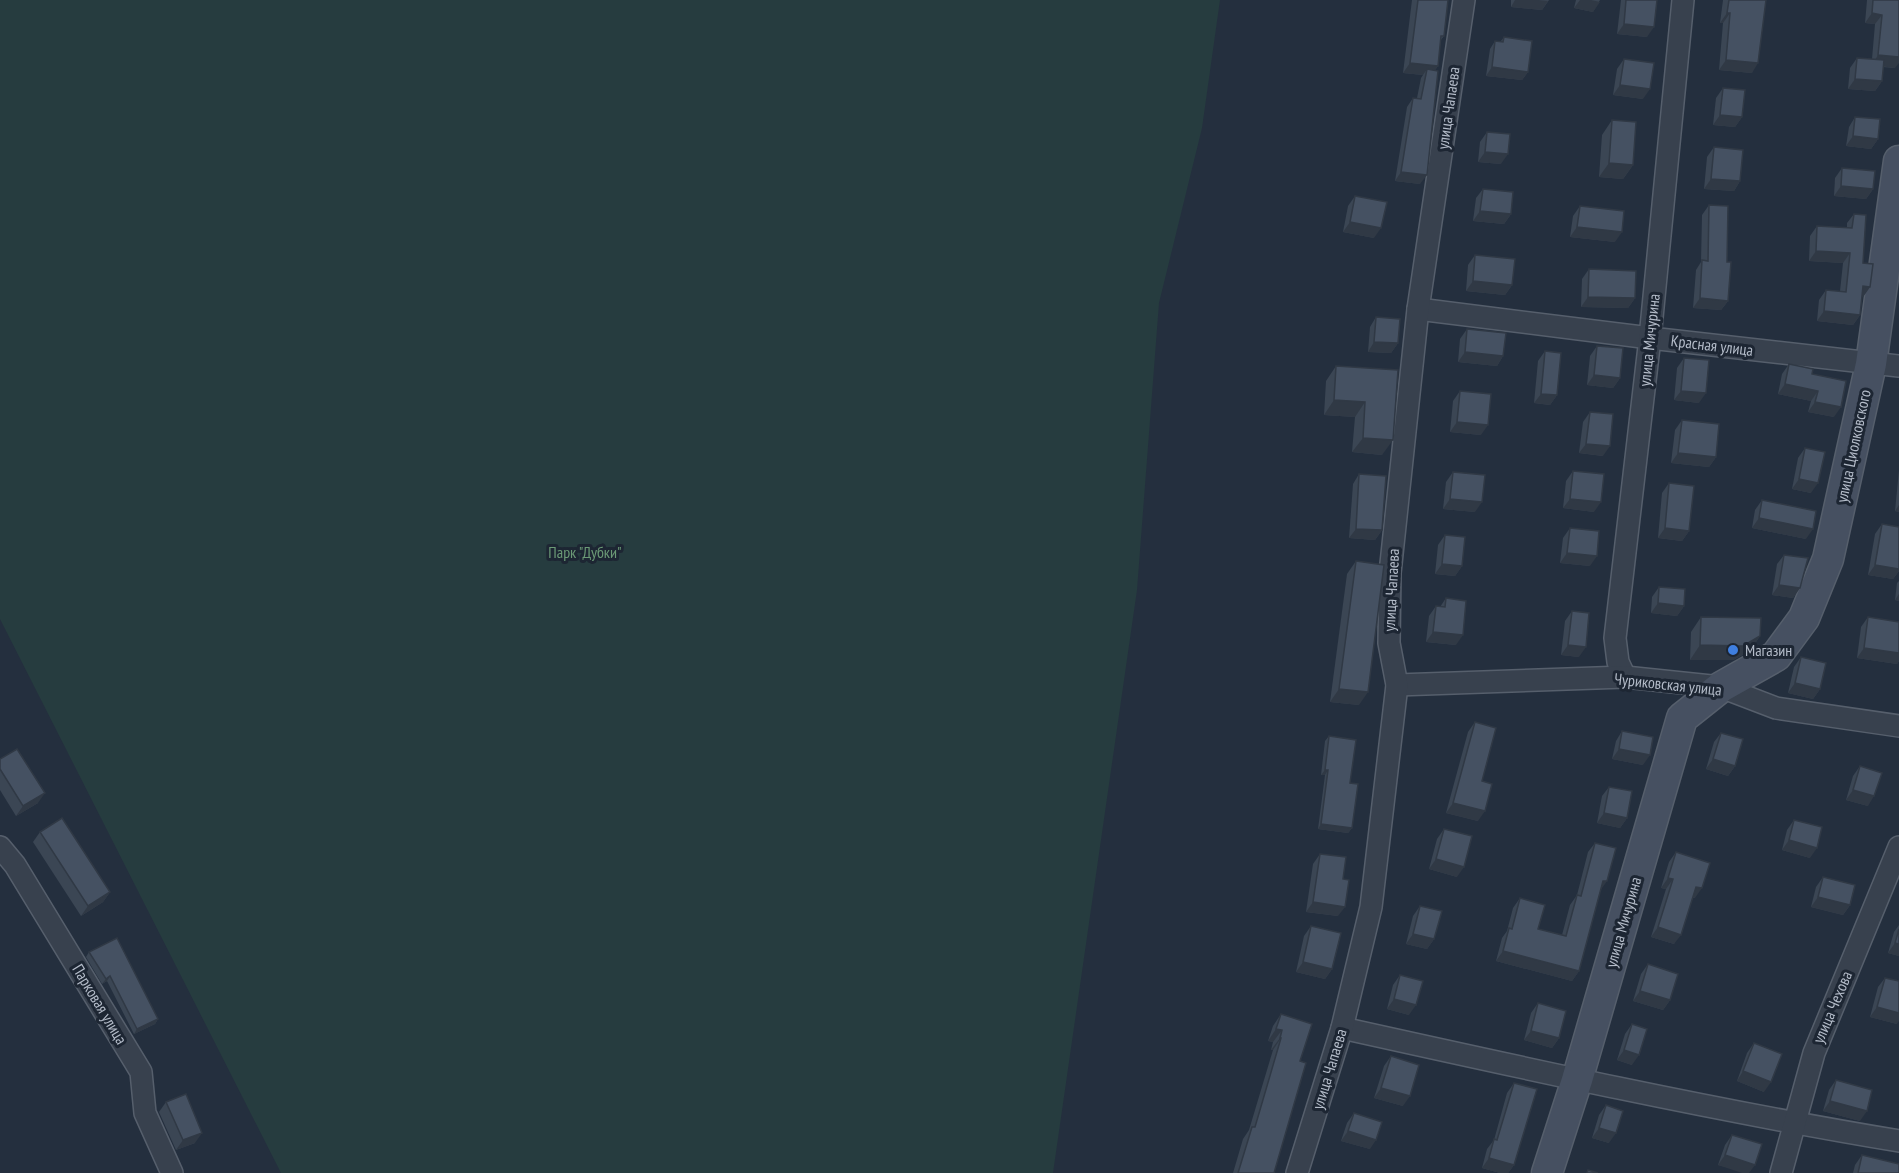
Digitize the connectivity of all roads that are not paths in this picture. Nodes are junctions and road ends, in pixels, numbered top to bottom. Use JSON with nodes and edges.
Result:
{"nodes":[{"id":1,"x":1464,"y":0,"type":"edge"},
{"id":2,"x":1683,"y":0,"type":"edge"},
{"id":3,"x":1899,"y":161,"type":"edge"},
{"id":4,"x":1418,"y":309,"type":"junction"},
{"id":5,"x":1650,"y":338,"type":"junction"},
{"id":6,"x":1885,"y":365,"type":"edge"},
{"id":7,"x":1625,"y":677,"type":"junction"},
{"id":8,"x":1397,"y":685,"type":"junction"},
{"id":9,"x":1721,"y":687,"type":"junction"},
{"id":10,"x":1899,"y":726,"type":"edge"},
{"id":11,"x":0,"y":847,"type":"edge"},
{"id":12,"x":1899,"y":847,"type":"edge"},
{"id":13,"x":1342,"y":1028,"type":"junction"},
{"id":14,"x":1577,"y":1080,"type":"junction"},
{"id":15,"x":1795,"y":1124,"type":"junction"},
{"id":16,"x":1899,"y":1142,"type":"edge"},
{"id":17,"x":172,"y":1173,"type":"edge"},
{"id":18,"x":1297,"y":1173,"type":"edge"},
{"id":19,"x":1547,"y":1173,"type":"edge"},
{"id":20,"x":1780,"y":1173,"type":"edge"}],
"edges":[{"from":1,"to":4,"type":"street","name":"улица Чапаева"},
{"from":2,"to":5,"type":"street","name":"улица Мичурина"},
{"from":3,"to":6,"type":"street","name":"улица Циолковского"},
{"from":4,"to":5,"type":"street","name":"Красная улица"},
{"from":4,"to":8,"type":"street","name":"улица Чапаева"},
{"from":5,"to":6,"type":"street","name":"Красная улица"},
{"from":5,"to":7,"type":"street","name":"улица Мичурина"},
{"from":6,"to":9,"type":"street","name":"улица Циолковского"},
{"from":7,"to":8,"type":"street","name":"Чуриковская улица"},
{"from":7,"to":9,"type":"street","name":"Чуриковская улица"},
{"from":8,"to":13,"type":"street","name":"улица Чапаева"},
{"from":9,"to":10,"type":"street","name":"Чуриковская улица"},
{"from":9,"to":14,"type":"street","name":"улица Мичурина"},
{"from":11,"to":17,"type":"street","name":"Парковая улица"},
{"from":12,"to":15,"type":"street","name":"улица Чехова"},
{"from":13,"to":14,"type":"street"},
{"from":13,"to":18,"type":"street","name":"улица Чапаева"},
{"from":14,"to":15,"type":"street"},
{"from":14,"to":19,"type":"street","name":"улица Мичурина"},
{"from":15,"to":16,"type":"street"},
{"from":15,"to":20,"type":"street","name":"улица Чехова"}]}
